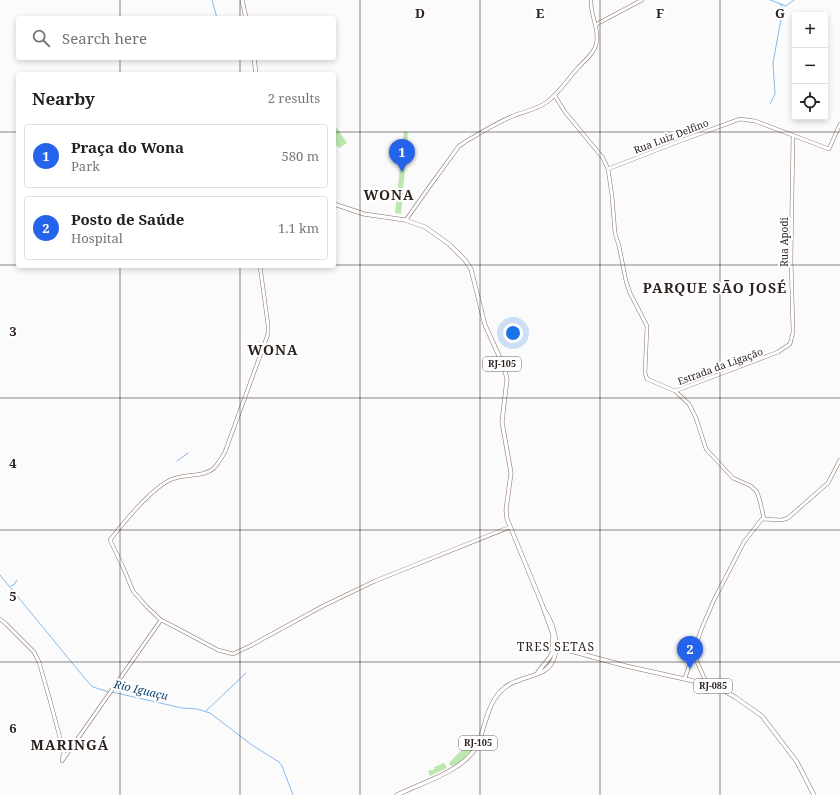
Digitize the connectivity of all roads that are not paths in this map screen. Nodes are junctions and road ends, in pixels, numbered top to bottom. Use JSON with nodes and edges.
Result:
{"nodes":[{"id":1,"x":242,"y":0,"type":"edge"},
{"id":2,"x":591,"y":0,"type":"edge"},
{"id":3,"x":642,"y":0,"type":"edge"},
{"id":4,"x":246,"y":16,"type":"edge"},
{"id":5,"x":595,"y":25,"type":"junction"},
{"id":6,"x":254,"y":60,"type":"edge"},
{"id":7,"x":256,"y":72,"type":"edge"},
{"id":8,"x":555,"y":96,"type":"junction"},
{"id":9,"x":840,"y":124,"type":"edge"},
{"id":10,"x":793,"y":136,"type":"junction"},
{"id":11,"x":608,"y":168,"type":"junction"},
{"id":12,"x":336,"y":205,"type":"edge"},
{"id":13,"x":406,"y":220,"type":"junction"},
{"id":14,"x":260,"y":268,"type":"edge"},
{"id":15,"x":787,"y":347,"type":"joint"},
{"id":16,"x":675,"y":391,"type":"junction"},
{"id":17,"x":840,"y":460,"type":"edge"},
{"id":18,"x":764,"y":518,"type":"junction"},
{"id":19,"x":510,"y":527,"type":"junction"},
{"id":20,"x":158,"y":617,"type":"junction"},
{"id":21,"x":0,"y":620,"type":"edge"},
{"id":22,"x":161,"y":620,"type":"junction"},
{"id":23,"x":158,"y":624,"type":"junction"},
{"id":24,"x":555,"y":640,"type":"junction"},
{"id":25,"x":556,"y":647,"type":"junction"},
{"id":26,"x":564,"y":650,"type":"junction"},
{"id":27,"x":693,"y":653,"type":"junction"},
{"id":28,"x":553,"y":654,"type":"junction"},
{"id":29,"x":685,"y":678,"type":"junction"},
{"id":30,"x":707,"y":684,"type":"junction"},
{"id":31,"x":397,"y":795,"type":"edge"},
{"id":32,"x":814,"y":795,"type":"edge"}],
"edges":[{"from":1,"to":4,"type":"main road"},
{"from":2,"to":5,"type":"street"},
{"from":3,"to":5,"type":"street"},
{"from":5,"to":8,"type":"street"},
{"from":6,"to":7,"type":"main road"},
{"from":8,"to":11,"type":"street"},
{"from":8,"to":13,"type":"street"},
{"from":9,"to":10,"type":"street"},
{"from":10,"to":11,"type":"street","name":"Rua Luiz Delfino"},
{"from":10,"to":15,"type":"street","name":"Rua Apodi"},
{"from":11,"to":16,"type":"street"},
{"from":12,"to":13,"type":"main road","number":"RJ-105"},
{"from":13,"to":19,"type":"main road","number":"RJ-105"},
{"from":14,"to":20,"type":"street"},
{"from":15,"to":16,"type":"street","name":"Estrada da Ligação"},
{"from":16,"to":18,"type":"street","name":"Estrada da Ligação"},
{"from":17,"to":18,"type":"street"},
{"from":18,"to":27,"type":"street"},
{"from":19,"to":22,"type":"street"},
{"from":19,"to":24,"type":"main road","number":"RJ-105"},
{"from":20,"to":22,"type":"street"},
{"from":20,"to":23,"type":"street"},
{"from":21,"to":23,"type":"street"},
{"from":22,"to":23,"type":"street"},
{"from":24,"to":25,"type":"main road"},
{"from":24,"to":26,"type":"main road"},
{"from":24,"to":28,"type":"main road","number":"RJ-105"},
{"from":25,"to":26,"type":"main road","number":"RJ-085"},
{"from":25,"to":28,"type":"main road"},
{"from":26,"to":28,"type":"main road"},
{"from":26,"to":29,"type":"main road","number":"RJ-085"},
{"from":27,"to":29,"type":"street"},
{"from":27,"to":30,"type":"street"},
{"from":28,"to":31,"type":"main road","number":"RJ-105"},
{"from":29,"to":30,"type":"main road","number":"RJ-085"},
{"from":30,"to":32,"type":"main road","number":"RJ-085"}]}
